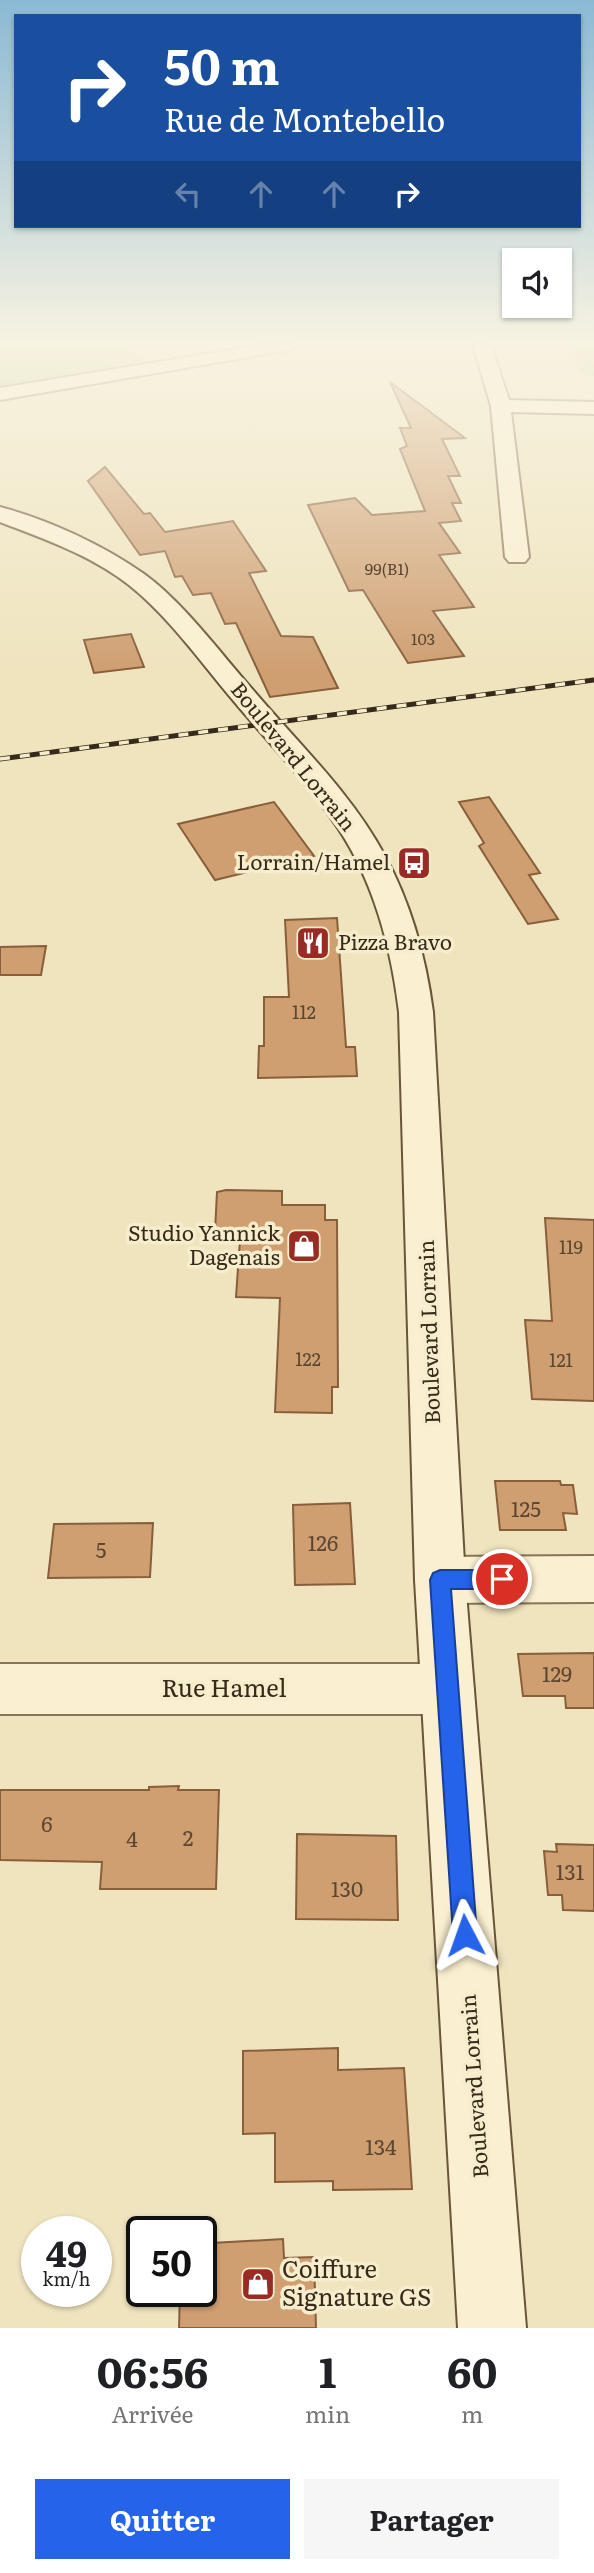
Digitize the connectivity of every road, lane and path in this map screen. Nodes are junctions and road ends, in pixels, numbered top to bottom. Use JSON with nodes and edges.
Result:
{"nodes":[{"id":1,"x":506,"y":454,"type":"edge"},
{"id":2,"x":0,"y":514,"type":"edge"},
{"id":3,"x":517,"y":557,"type":"dead end"},
{"id":4,"x":594,"y":1579,"type":"edge"},
{"id":5,"x":440,"y":1580,"type":"junction"},
{"id":6,"x":0,"y":1689,"type":"edge"},
{"id":7,"x":448,"y":1689,"type":"junction"},
{"id":8,"x":492,"y":2328,"type":"edge"}],
"edges":[{"from":1,"to":3,"type":"main road"},
{"from":2,"to":5,"type":"main road","name":"Boulevard Lorrain"},
{"from":4,"to":5,"type":"main road"},
{"from":5,"to":7,"type":"main road","name":"Boulevard Lorrain"},
{"from":6,"to":7,"type":"main road","name":"Rue Hamel"},
{"from":7,"to":8,"type":"main road","name":"Boulevard Lorrain"}]}
